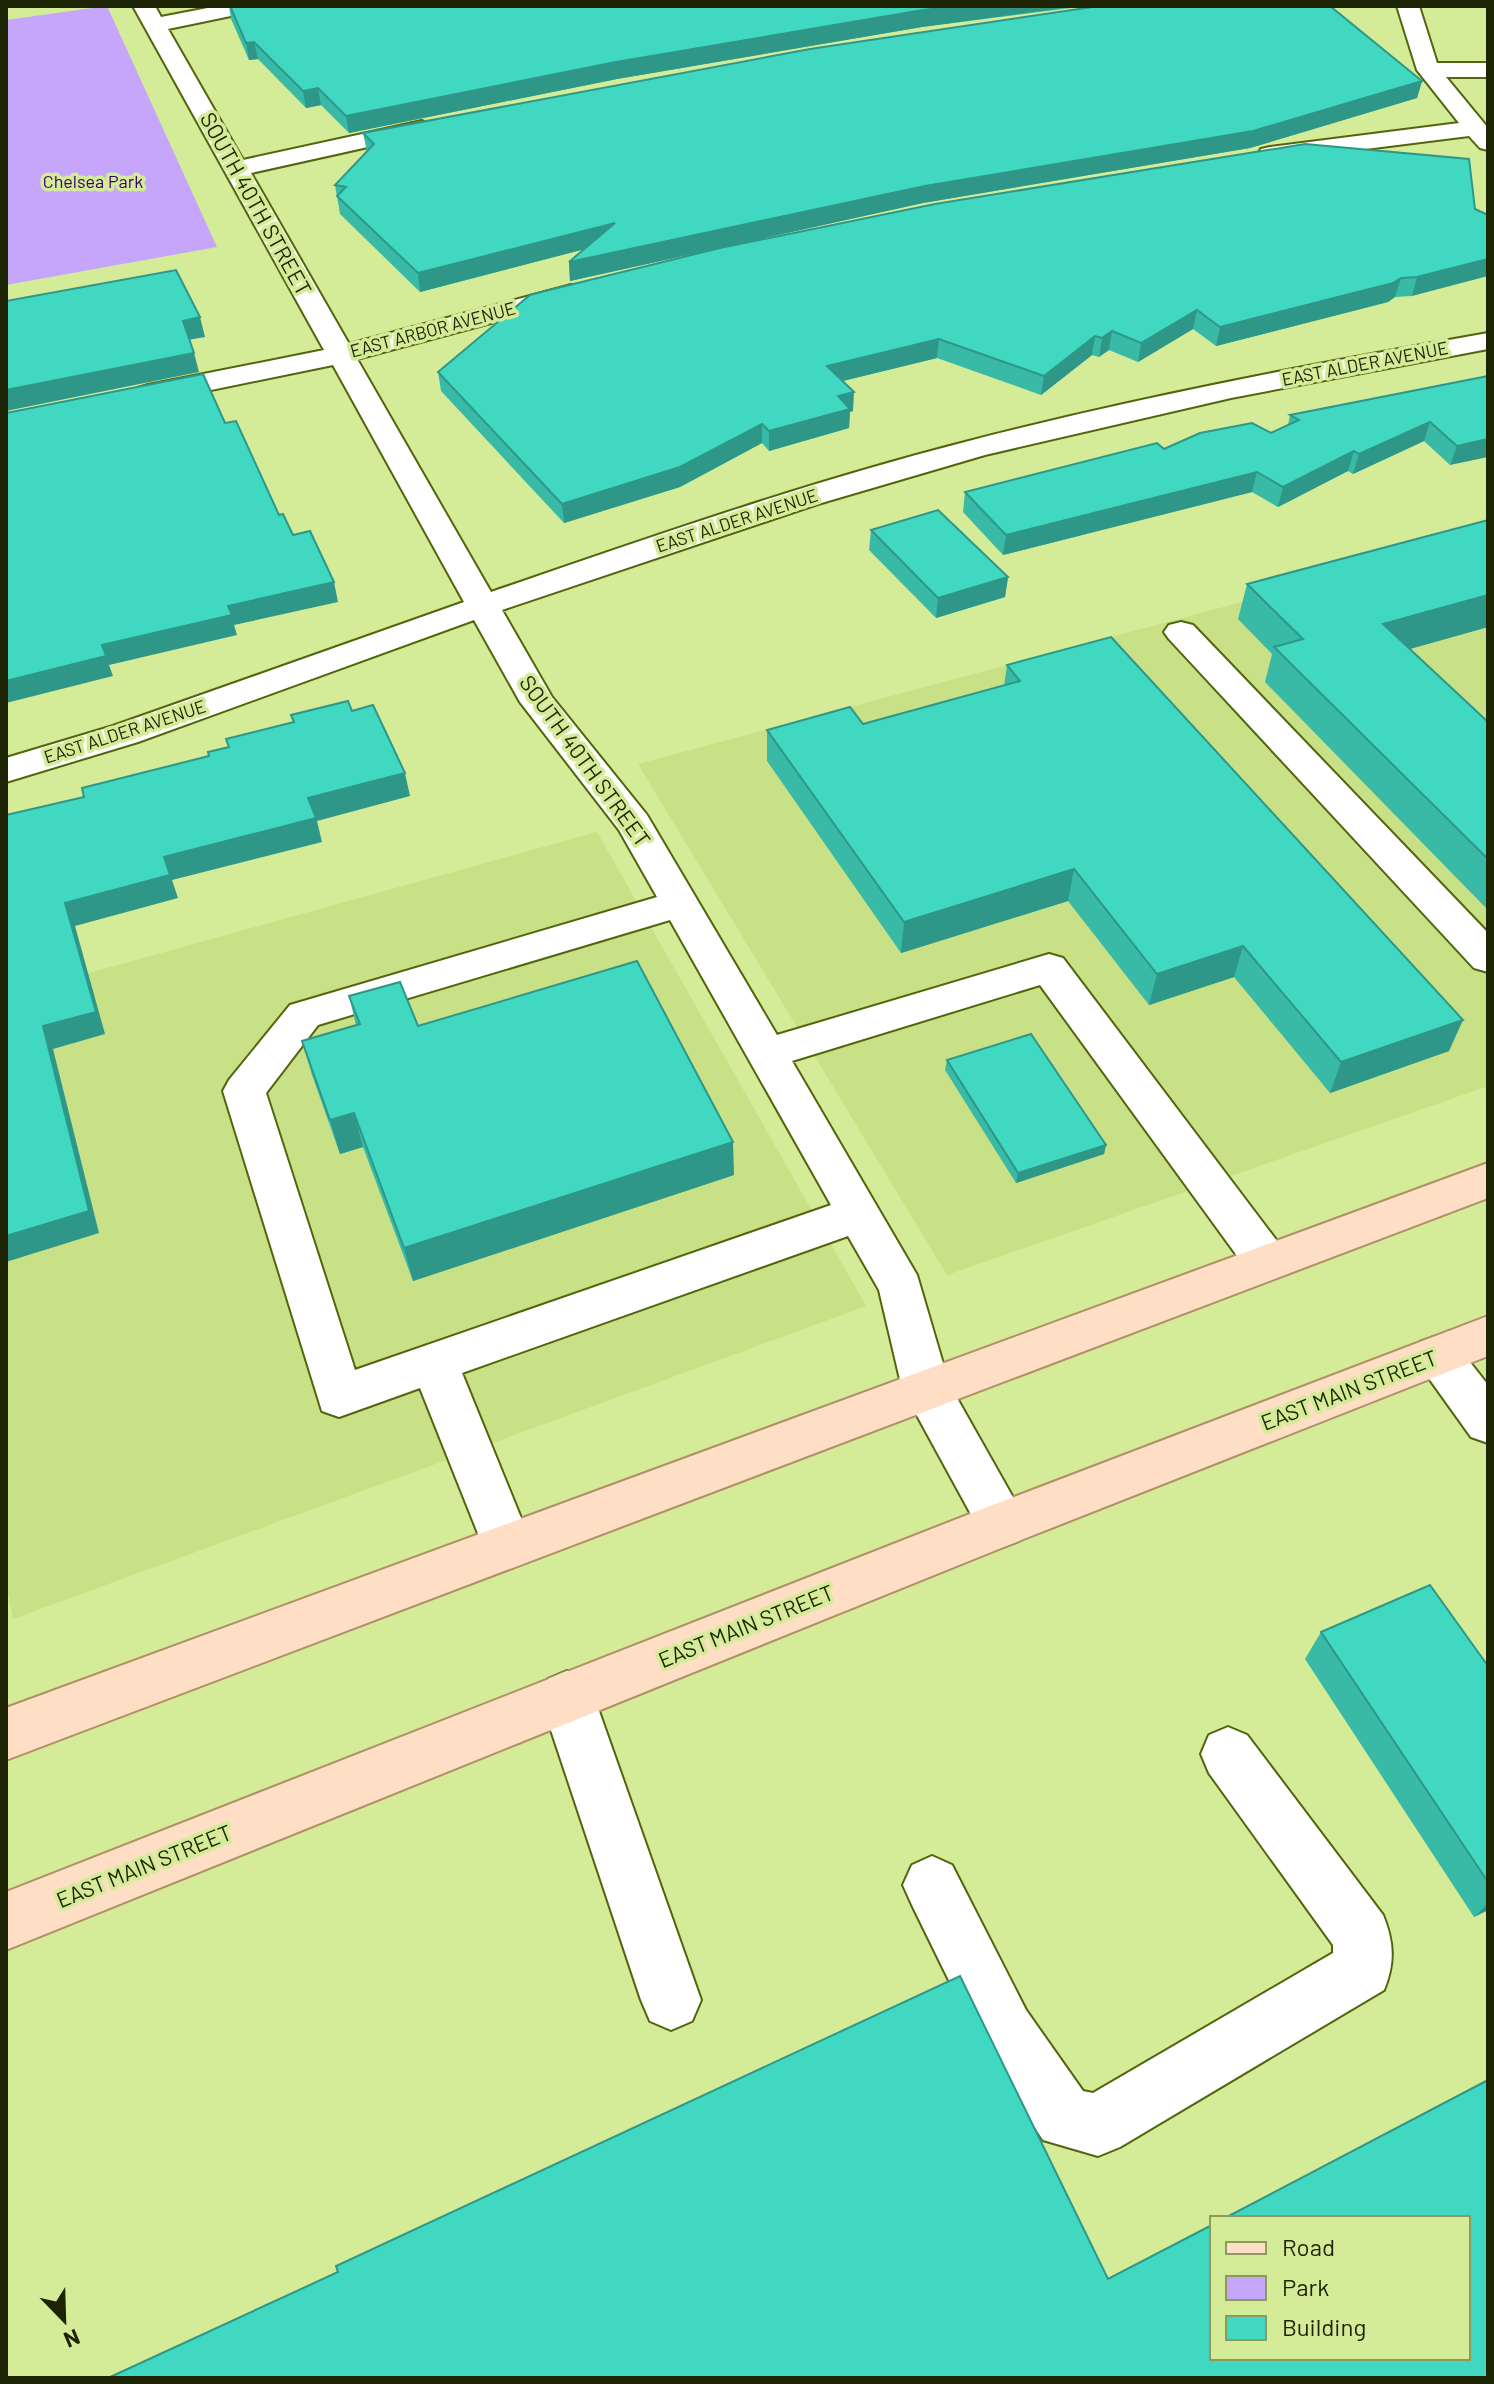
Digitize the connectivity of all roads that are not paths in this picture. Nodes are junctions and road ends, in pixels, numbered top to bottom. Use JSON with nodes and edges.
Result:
{"nodes":[{"id":1,"x":250,"y":6,"type":"edge"},
{"id":2,"x":1408,"y":6,"type":"edge"},
{"id":3,"x":149,"y":15,"type":"edge"},
{"id":4,"x":1428,"y":70,"type":"junction"},
{"id":5,"x":1488,"y":70,"type":"edge"},
{"id":6,"x":444,"y":123,"type":"edge"},
{"id":7,"x":1481,"y":135,"type":"edge"},
{"id":8,"x":1243,"y":158,"type":"edge"},
{"id":9,"x":237,"y":169,"type":"junction"},
{"id":10,"x":594,"y":286,"type":"edge"},
{"id":11,"x":1488,"y":341,"type":"edge"},
{"id":12,"x":341,"y":355,"type":"junction"},
{"id":13,"x":128,"y":398,"type":"edge"},
{"id":14,"x":483,"y":605,"type":"junction"},
{"id":15,"x":1181,"y":632,"type":"dead end"},
{"id":16,"x":6,"y":770,"type":"edge"},
{"id":17,"x":679,"y":904,"type":"junction"},
{"id":18,"x":1488,"y":958,"type":"edge"},
{"id":19,"x":766,"y":1054,"type":"junction"},
{"id":20,"x":1488,"y":1180,"type":"edge"},
{"id":21,"x":858,"y":1214,"type":"junction"},
{"id":22,"x":1267,"y":1262,"type":"junction"},
{"id":23,"x":1488,"y":1336,"type":"edge"},
{"id":24,"x":1437,"y":1356,"type":"junction"},
{"id":25,"x":434,"y":1363,"type":"junction"},
{"id":26,"x":926,"y":1388,"type":"junction"},
{"id":27,"x":1488,"y":1422,"type":"edge"},
{"id":28,"x":1003,"y":1524,"type":"junction"},
{"id":29,"x":507,"y":1545,"type":"junction"},
{"id":30,"x":567,"y":1697,"type":"junction"},
{"id":31,"x":6,"y":1734,"type":"edge"},
{"id":32,"x":1228,"y":1754,"type":"dead end"},
{"id":33,"x":932,"y":1885,"type":"dead end"},
{"id":34,"x":6,"y":1921,"type":"edge"},
{"id":35,"x":671,"y":2000,"type":"dead end"}],
"edges":[{"from":1,"to":3,"type":"street"},
{"from":2,"to":4,"type":"street"},
{"from":3,"to":9,"type":"street","name":"SOUTH 40TH STREET"},
{"from":4,"to":5,"type":"street"},
{"from":4,"to":7,"type":"street"},
{"from":6,"to":9,"type":"street"},
{"from":7,"to":8,"type":"street"},
{"from":9,"to":12,"type":"street","name":"SOUTH 40TH STREET"},
{"from":10,"to":12,"type":"street","name":"EAST ARBOR AVENUE"},
{"from":11,"to":14,"type":"street","name":"EAST ALDER AVENUE"},
{"from":12,"to":13,"type":"street","name":"EAST ARBOR AVENUE"},
{"from":12,"to":14,"type":"street","name":"SOUTH 40TH STREET"},
{"from":14,"to":16,"type":"street","name":"EAST ALDER AVENUE"},
{"from":14,"to":17,"type":"street","name":"SOUTH 40TH STREET"},
{"from":15,"to":18,"type":"street"},
{"from":17,"to":19,"type":"street","name":"SOUTH 40TH STREET"},
{"from":17,"to":25,"type":"street"},
{"from":19,"to":21,"type":"street","name":"SOUTH 40TH STREET"},
{"from":19,"to":22,"type":"street"},
{"from":20,"to":22,"type":"main road"},
{"from":21,"to":25,"type":"street"},
{"from":21,"to":26,"type":"street","name":"SOUTH 40TH STREET"},
{"from":22,"to":26,"type":"main road"},
{"from":23,"to":24,"type":"main road","name":"EAST MAIN STREET"},
{"from":24,"to":27,"type":"street"},
{"from":24,"to":28,"type":"main road","name":"EAST MAIN STREET"},
{"from":25,"to":29,"type":"street"},
{"from":26,"to":28,"type":"street","name":"SOUTH 40TH STREET"},
{"from":26,"to":29,"type":"main road"},
{"from":28,"to":30,"type":"main road","name":"EAST MAIN STREET"},
{"from":29,"to":31,"type":"main road"},
{"from":30,"to":34,"type":"main road","name":"EAST MAIN STREET"},
{"from":30,"to":35,"type":"street"},
{"from":32,"to":33,"type":"street"}]}
